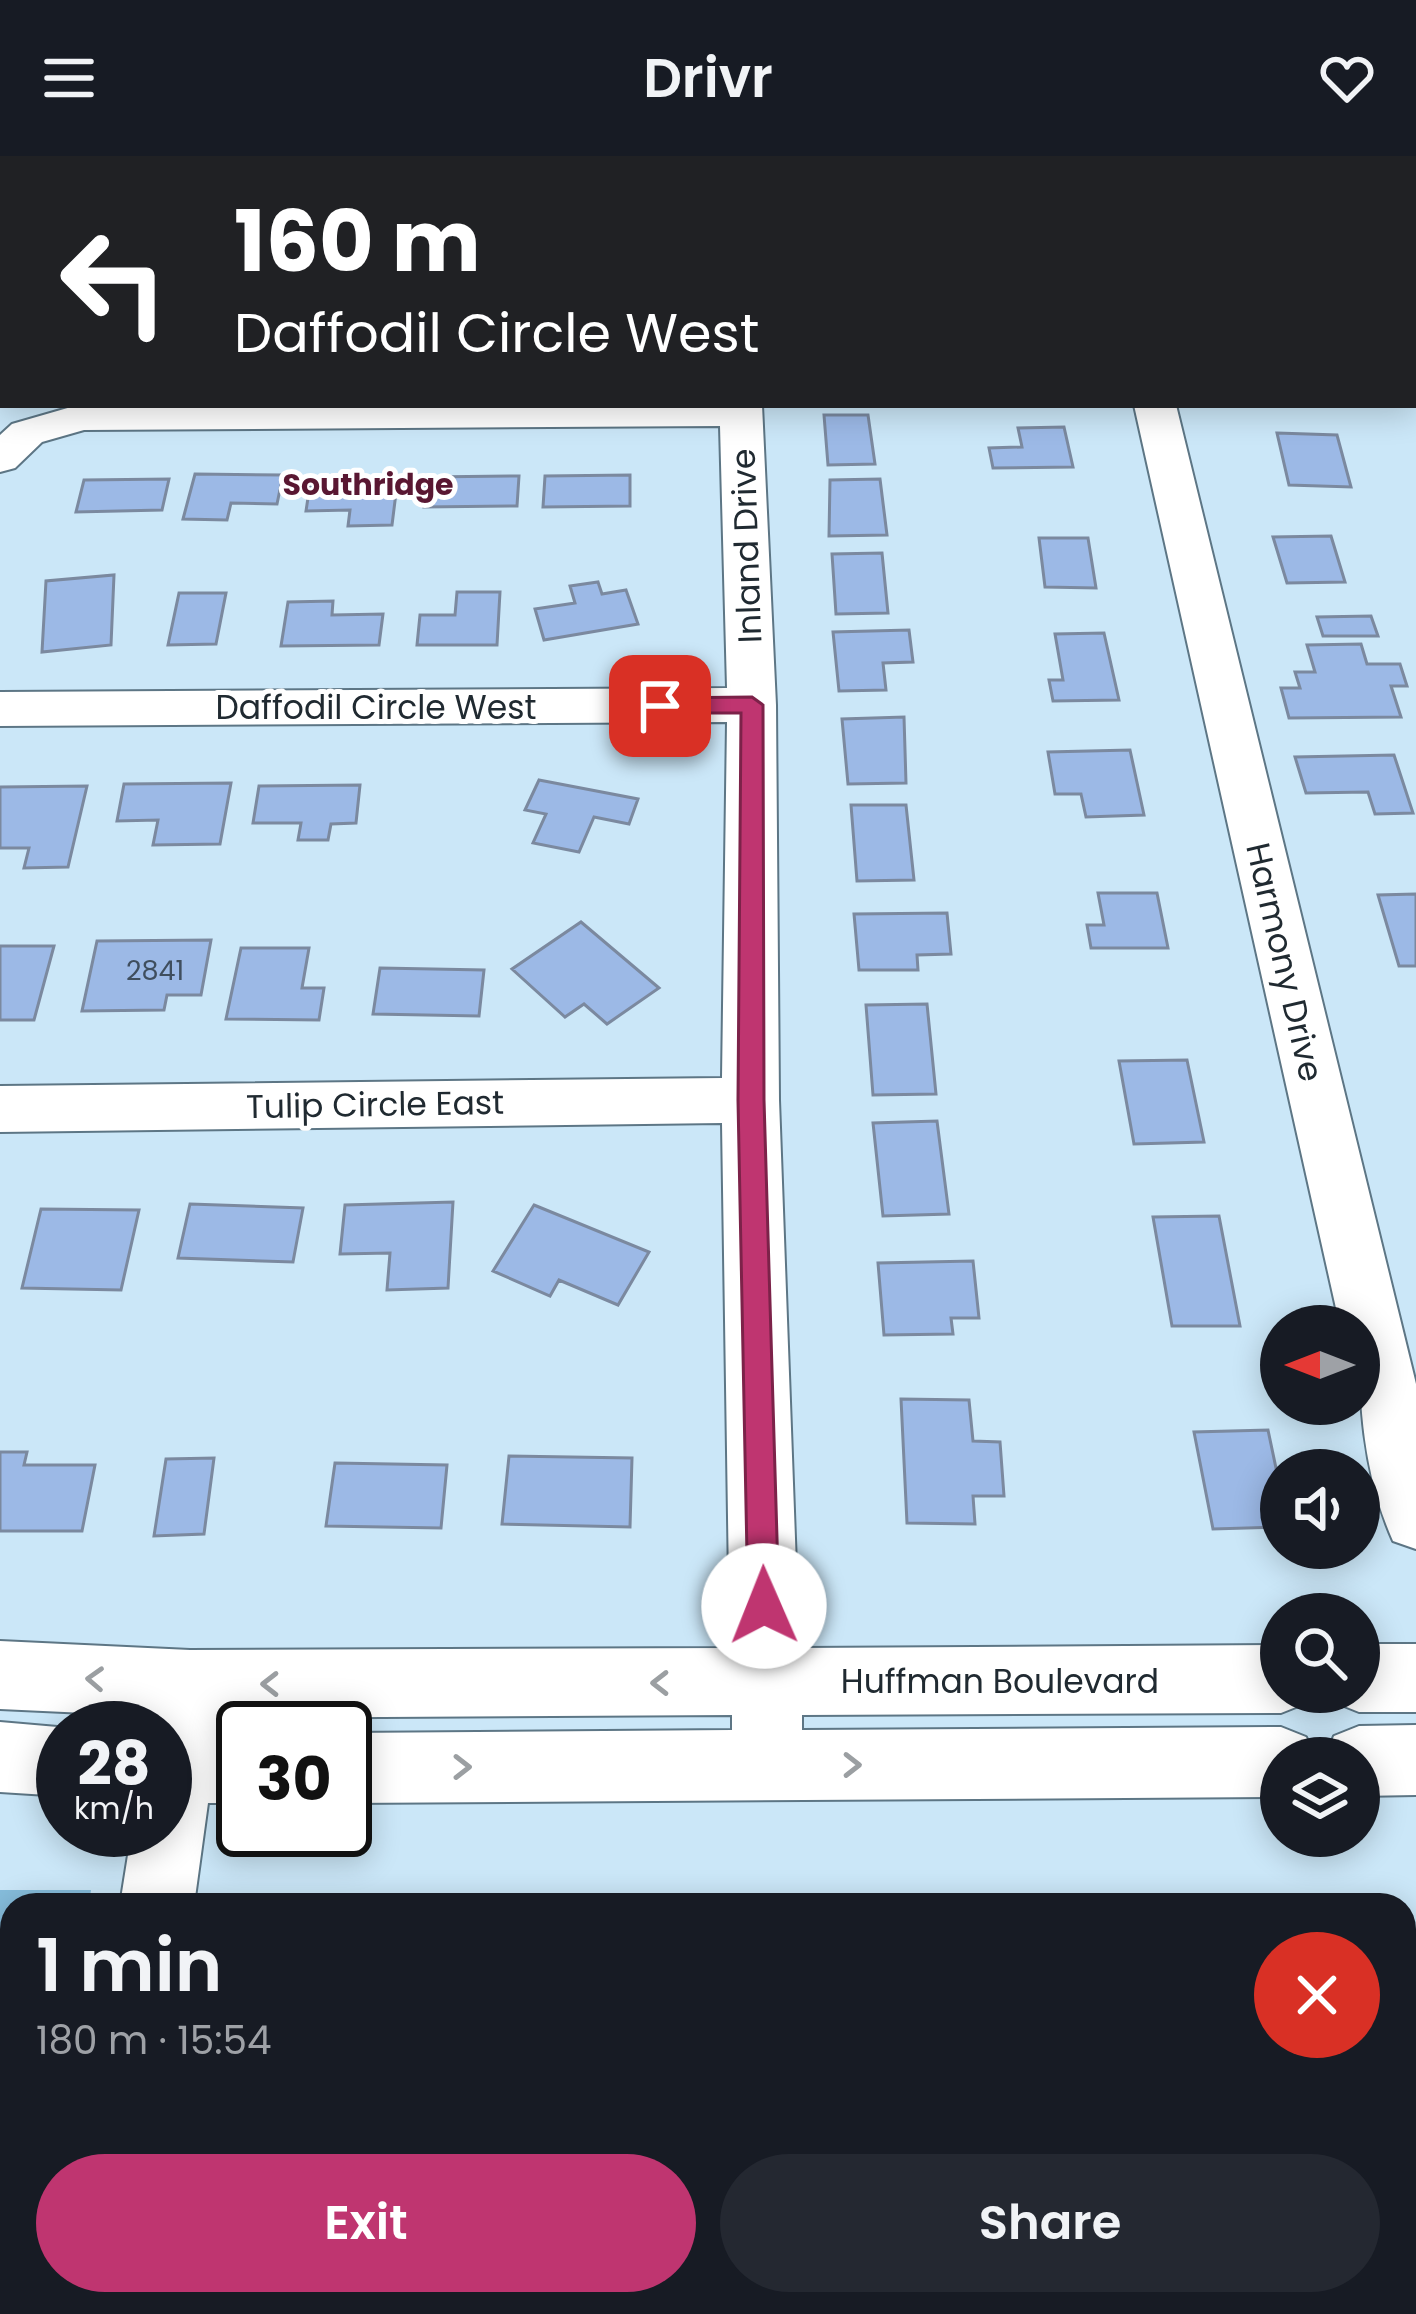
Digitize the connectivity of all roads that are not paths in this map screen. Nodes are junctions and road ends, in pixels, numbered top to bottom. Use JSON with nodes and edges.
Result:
{"nodes":[{"id":1,"x":1156,"y":408,"type":"edge"},
{"id":2,"x":741,"y":409,"type":"edge"},
{"id":3,"x":13,"y":446,"type":"edge"},
{"id":4,"x":752,"y":705,"type":"junction"},
{"id":5,"x":0,"y":709,"type":"edge"},
{"id":6,"x":751,"y":1100,"type":"junction"},
{"id":7,"x":0,"y":1108,"type":"edge"},
{"id":8,"x":1416,"y":1519,"type":"edge"},
{"id":9,"x":0,"y":1675,"type":"edge"},
{"id":10,"x":1380,"y":1678,"type":"edge"},
{"id":11,"x":1416,"y":1678,"type":"edge"},
{"id":12,"x":1260,"y":1679,"type":"edge"},
{"id":13,"x":766,"y":1683,"type":"junction"},
{"id":14,"x":190,"y":1684,"type":"junction"},
{"id":15,"x":0,"y":1757,"type":"edge"},
{"id":16,"x":36,"y":1759,"type":"edge"},
{"id":17,"x":1416,"y":1760,"type":"edge"},
{"id":18,"x":1380,"y":1761,"type":"edge"},
{"id":19,"x":1260,"y":1762,"type":"edge"},
{"id":20,"x":768,"y":1766,"type":"junction"},
{"id":21,"x":194,"y":1768,"type":"edge"},
{"id":22,"x":372,"y":1768,"type":"edge"},
{"id":23,"x":160,"y":1893,"type":"edge"}],
"edges":[{"from":1,"to":8,"type":"street","name":"Harmony Drive"},
{"from":2,"to":3,"type":"street"},
{"from":2,"to":4,"type":"street","name":"Inland Drive"},
{"from":4,"to":5,"type":"street","name":"Daffodil Circle West"},
{"from":4,"to":6,"type":"street","name":"Inland Drive"},
{"from":6,"to":7,"type":"street","name":"Tulip Circle East"},
{"from":6,"to":13,"type":"street","name":"Inland Drive"},
{"from":14,"to":9,"type":"street","name":"Huffman Boulevard","one_way":true},
{"from":10,"to":11,"type":"street"},
{"from":12,"to":13,"type":"street","name":"Huffman Boulevard"},
{"from":13,"to":14,"type":"street","name":"Huffman Boulevard","one_way":true},
{"from":13,"to":20,"type":"street","name":"Inland Drive"},
{"from":14,"to":21,"type":"street"},
{"from":15,"to":16,"type":"street"},
{"from":17,"to":18,"type":"street"},
{"from":20,"to":19,"type":"street","one_way":true},
{"from":22,"to":20,"type":"street","one_way":true},
{"from":21,"to":23,"type":"street"}]}
